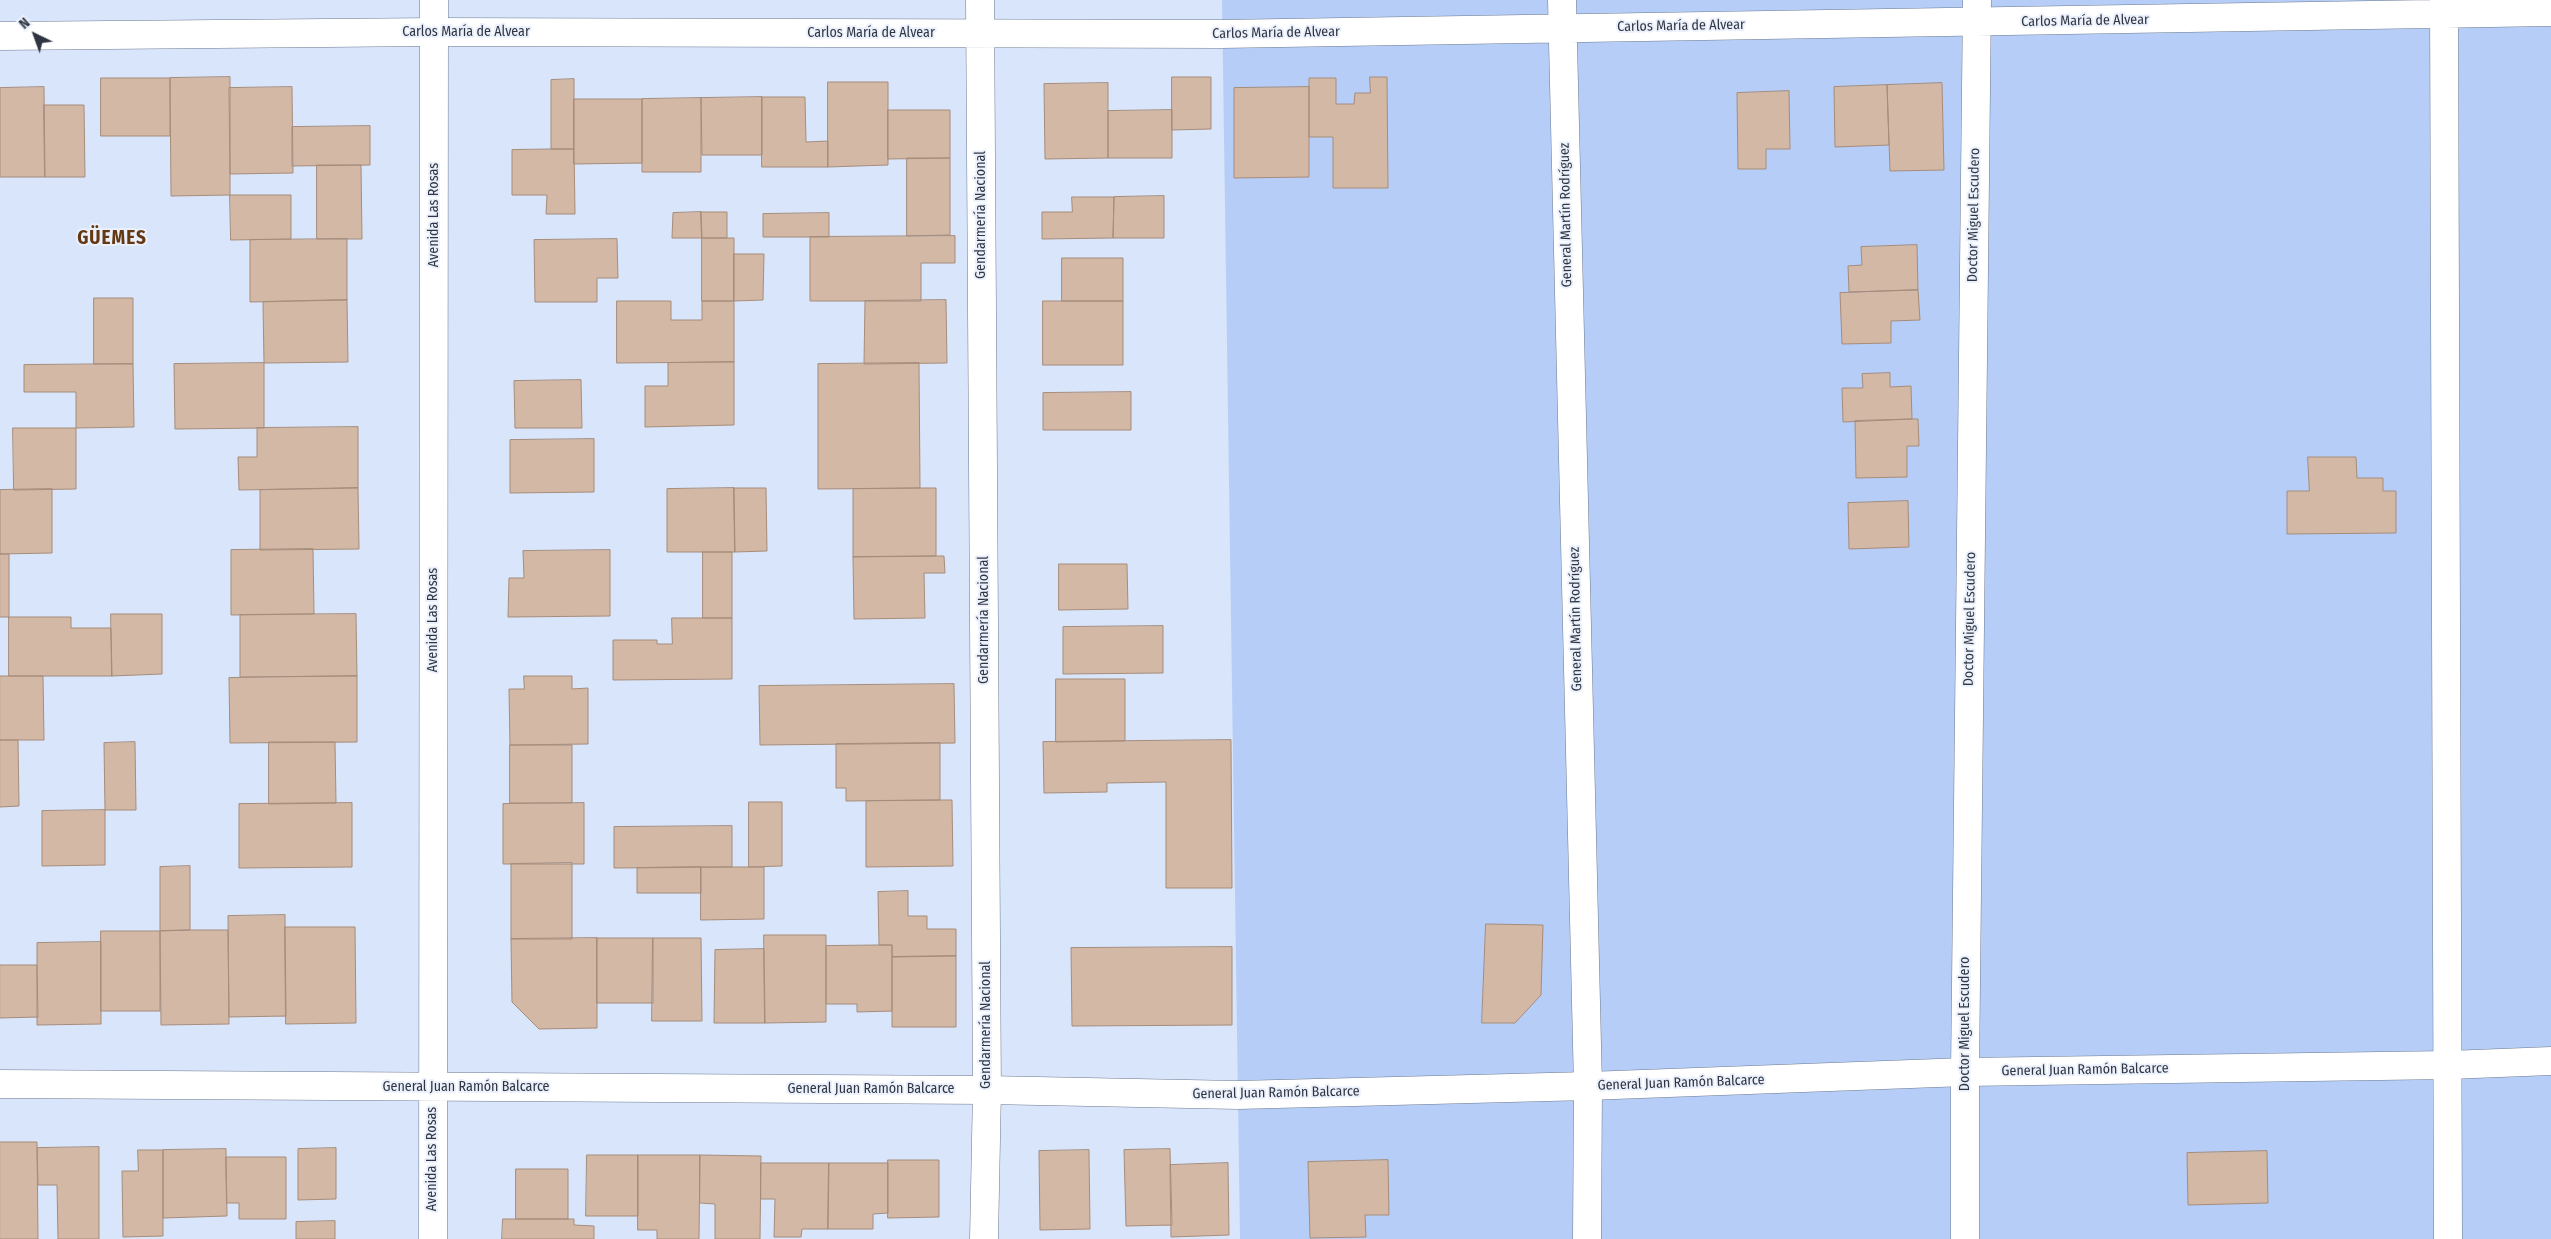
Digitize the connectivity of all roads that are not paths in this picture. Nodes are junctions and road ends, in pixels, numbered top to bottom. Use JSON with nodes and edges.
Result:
{"nodes":[{"id":1,"x":434,"y":0,"type":"edge"},
{"id":2,"x":980,"y":0,"type":"edge"},
{"id":3,"x":1562,"y":0,"type":"edge"},
{"id":4,"x":2443,"y":8,"type":"edge"},
{"id":5,"x":1977,"y":11,"type":"edge"},
{"id":6,"x":2551,"y":12,"type":"edge"},
{"id":7,"x":1562,"y":27,"type":"junction"},
{"id":8,"x":434,"y":32,"type":"junction"},
{"id":9,"x":980,"y":34,"type":"junction"},
{"id":10,"x":0,"y":36,"type":"edge"},
{"id":11,"x":2551,"y":1061,"type":"edge"},
{"id":12,"x":2449,"y":1065,"type":"junction"},
{"id":13,"x":1965,"y":1072,"type":"junction"},
{"id":14,"x":0,"y":1084,"type":"edge"},
{"id":15,"x":1588,"y":1086,"type":"junction"},
{"id":16,"x":432,"y":1087,"type":"junction"},
{"id":17,"x":986,"y":1090,"type":"junction"},
{"id":18,"x":433,"y":1239,"type":"edge"},
{"id":19,"x":984,"y":1239,"type":"edge"},
{"id":20,"x":1587,"y":1239,"type":"edge"},
{"id":21,"x":1966,"y":1239,"type":"edge"},
{"id":22,"x":2448,"y":1239,"type":"edge"}],
"edges":[{"from":1,"to":8,"type":"street","name":"Avenida Las Rosas"},
{"from":2,"to":9,"type":"street","name":"Gendarmería Nacional"},
{"from":3,"to":7,"type":"street","name":"General Martín Rodríguez"},
{"from":4,"to":5,"type":"street","name":"Carlos María de Alvear"},
{"from":4,"to":6,"type":"street","name":"Carlos María de Alvear"},
{"from":4,"to":12,"type":"street"},
{"from":5,"to":7,"type":"street","name":"Carlos María de Alvear"},
{"from":5,"to":13,"type":"street","name":"Doctor Miguel Escudero"},
{"from":7,"to":9,"type":"street","name":"Carlos María de Alvear"},
{"from":7,"to":15,"type":"street","name":"General Martín Rodríguez"},
{"from":8,"to":9,"type":"street","name":"Carlos María de Alvear"},
{"from":8,"to":10,"type":"street","name":"Carlos María de Alvear"},
{"from":8,"to":16,"type":"street","name":"Avenida Las Rosas"},
{"from":9,"to":17,"type":"street","name":"Gendarmería Nacional"},
{"from":11,"to":12,"type":"street","name":"General Juan Ramón Balcarce"},
{"from":12,"to":13,"type":"street","name":"General Juan Ramón Balcarce"},
{"from":12,"to":22,"type":"street"},
{"from":13,"to":15,"type":"street","name":"General Juan Ramón Balcarce"},
{"from":13,"to":21,"type":"street","name":"Doctor Miguel Escudero"},
{"from":14,"to":16,"type":"street","name":"General Juan Ramón Balcarce"},
{"from":15,"to":17,"type":"street","name":"General Juan Ramón Balcarce"},
{"from":15,"to":20,"type":"street","name":"General Martín Rodríguez"},
{"from":16,"to":17,"type":"street","name":"General Juan Ramón Balcarce"},
{"from":16,"to":18,"type":"street","name":"Avenida Las Rosas"},
{"from":17,"to":19,"type":"street","name":"Gendarmería Nacional"}]}
